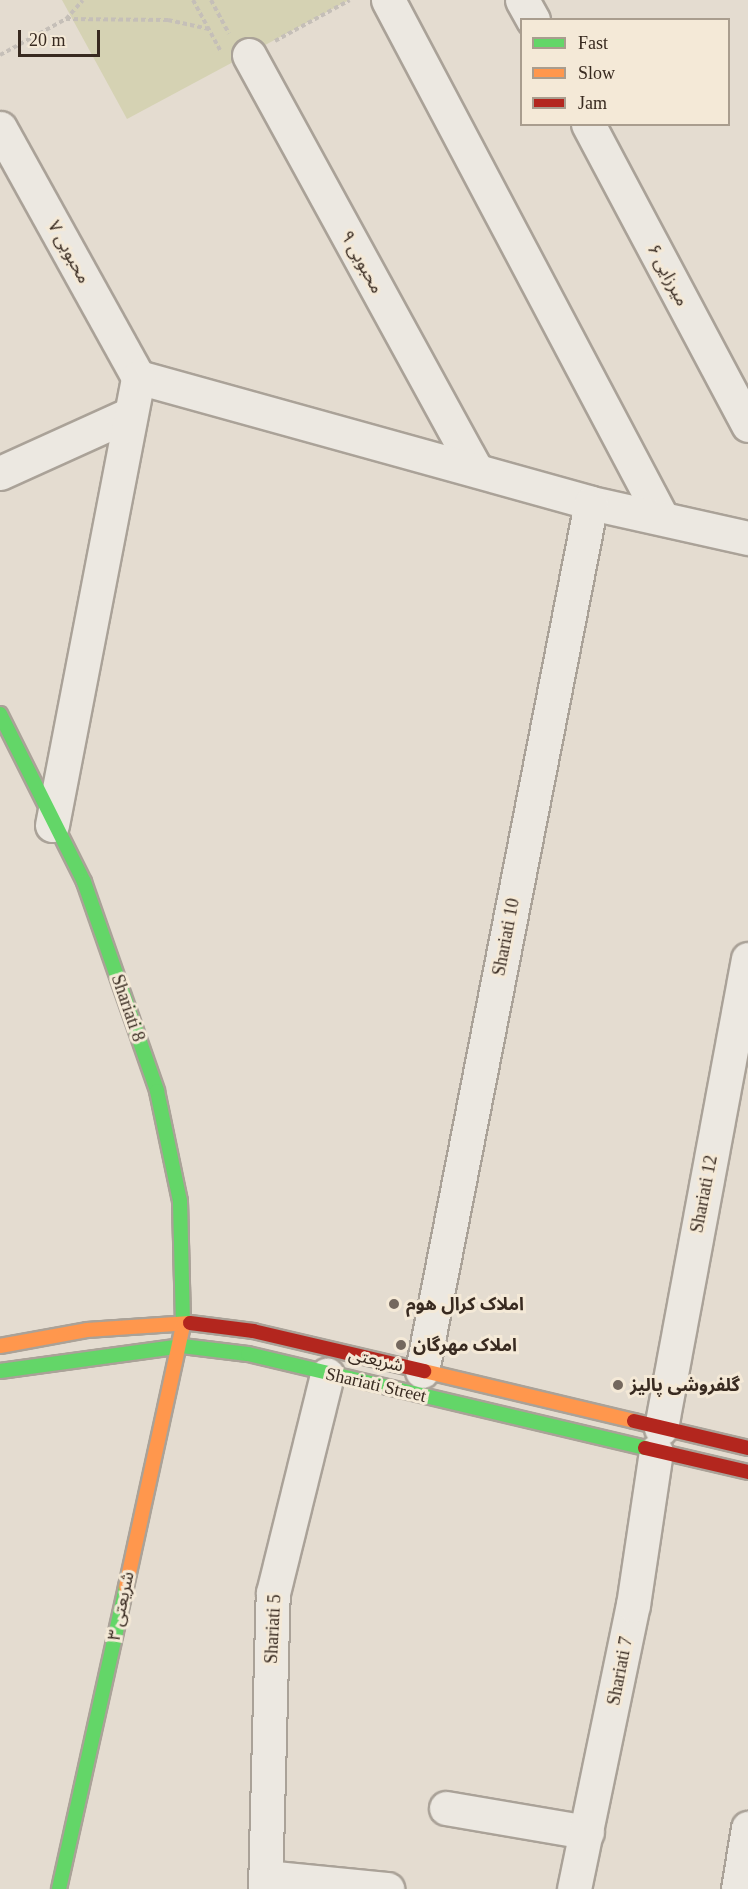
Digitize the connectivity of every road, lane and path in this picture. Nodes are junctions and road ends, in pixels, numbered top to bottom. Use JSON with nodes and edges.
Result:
{"nodes":[{"id":1,"x":83,"y":0,"type":"edge"},
{"id":2,"x":194,"y":0,"type":"edge"},
{"id":3,"x":211,"y":0,"type":"edge"},
{"id":4,"x":350,"y":0,"type":"edge"},
{"id":5,"x":388,"y":0,"type":"edge"},
{"id":6,"x":522,"y":0,"type":"edge"},
{"id":7,"x":532,"y":18,"type":"edge"},
{"id":8,"x":66,"y":19,"type":"junction"},
{"id":9,"x":209,"y":29,"type":"junction"},
{"id":10,"x":0,"y":55,"type":"edge"},
{"id":11,"x":246,"y":57,"type":"junction"},
{"id":12,"x":589,"y":126,"type":"edge"},
{"id":13,"x":0,"y":128,"type":"edge"},
{"id":14,"x":138,"y":377,"type":"junction"},
{"id":15,"x":130,"y":414,"type":"junction"},
{"id":16,"x":748,"y":424,"type":"edge"},
{"id":17,"x":476,"y":469,"type":"junction"},
{"id":18,"x":0,"y":473,"type":"edge"},
{"id":19,"x":591,"y":503,"type":"junction"},
{"id":20,"x":661,"y":516,"type":"junction"},
{"id":21,"x":748,"y":538,"type":"edge"},
{"id":22,"x":0,"y":714,"type":"edge"},
{"id":23,"x":52,"y":825,"type":"junction"},
{"id":24,"x":748,"y":959,"type":"edge"},
{"id":25,"x":184,"y":1322,"type":"junction"},
{"id":26,"x":0,"y":1346,"type":"edge"},
{"id":27,"x":178,"y":1346,"type":"junction"},
{"id":28,"x":0,"y":1371,"type":"edge"},
{"id":29,"x":422,"y":1371,"type":"junction"},
{"id":30,"x":327,"y":1375,"type":"junction"},
{"id":31,"x":659,"y":1440,"type":"junction"},
{"id":32,"x":748,"y":1448,"type":"edge"},
{"id":33,"x":748,"y":1473,"type":"edge"},
{"id":34,"x":446,"y":1808,"type":"dead end"},
{"id":35,"x":748,"y":1828,"type":"edge"},
{"id":36,"x":587,"y":1832,"type":"junction"},
{"id":37,"x":266,"y":1883,"type":"edge"},
{"id":38,"x":59,"y":1889,"type":"edge"},
{"id":39,"x":387,"y":1889,"type":"edge"},
{"id":40,"x":574,"y":1889,"type":"edge"},
{"id":41,"x":738,"y":1889,"type":"edge"}],
"edges":[{"from":1,"to":8,"type":"path"},
{"from":2,"to":9,"type":"path"},
{"from":3,"to":11,"type":"path"},
{"from":4,"to":11,"type":"path"},
{"from":5,"to":20,"type":"street"},
{"from":6,"to":7,"type":"street"},
{"from":8,"to":9,"type":"path"},
{"from":8,"to":10,"type":"path"},
{"from":9,"to":11,"type":"path"},
{"from":11,"to":17,"type":"street","name":"محبوبی ۹"},
{"from":12,"to":16,"type":"street","name":"میرزایی ۶"},
{"from":13,"to":14,"type":"street","name":"محبوبی ۷"},
{"from":14,"to":15,"type":"street"},
{"from":14,"to":17,"type":"street"},
{"from":15,"to":18,"type":"street"},
{"from":15,"to":23,"type":"street"},
{"from":17,"to":19,"type":"street"},
{"from":19,"to":20,"type":"street"},
{"from":19,"to":29,"type":"street","name":"Shariati 10"},
{"from":20,"to":21,"type":"street"},
{"from":22,"to":23,"type":"main road","name":"Shariati 8"},
{"from":23,"to":25,"type":"main road","name":"Shariati 8"},
{"from":24,"to":31,"type":"street","name":"Shariati 12"},
{"from":25,"to":26,"type":"main road","name":"شریعتی"},
{"from":25,"to":27,"type":"main road","name":"شریعتی ۳"},
{"from":25,"to":29,"type":"main road","name":"شریعتی"},
{"from":27,"to":28,"type":"main road","name":"Shariati Street"},
{"from":27,"to":30,"type":"main road","name":"Shariati Street"},
{"from":27,"to":38,"type":"main road","name":"شریعتی ۳"},
{"from":29,"to":31,"type":"main road","name":"شریعتی"},
{"from":30,"to":31,"type":"main road","name":"Shariati Street"},
{"from":30,"to":37,"type":"street","name":"Shariati 5"},
{"from":31,"to":32,"type":"main road","name":"شریعتی"},
{"from":31,"to":33,"type":"main road","name":"Shariati Street"},
{"from":31,"to":36,"type":"street","name":"Shariati 7"},
{"from":34,"to":36,"type":"street"},
{"from":35,"to":41,"type":"street"},
{"from":36,"to":40,"type":"street","name":"Shariati 7"},
{"from":37,"to":39,"type":"street"}]}
